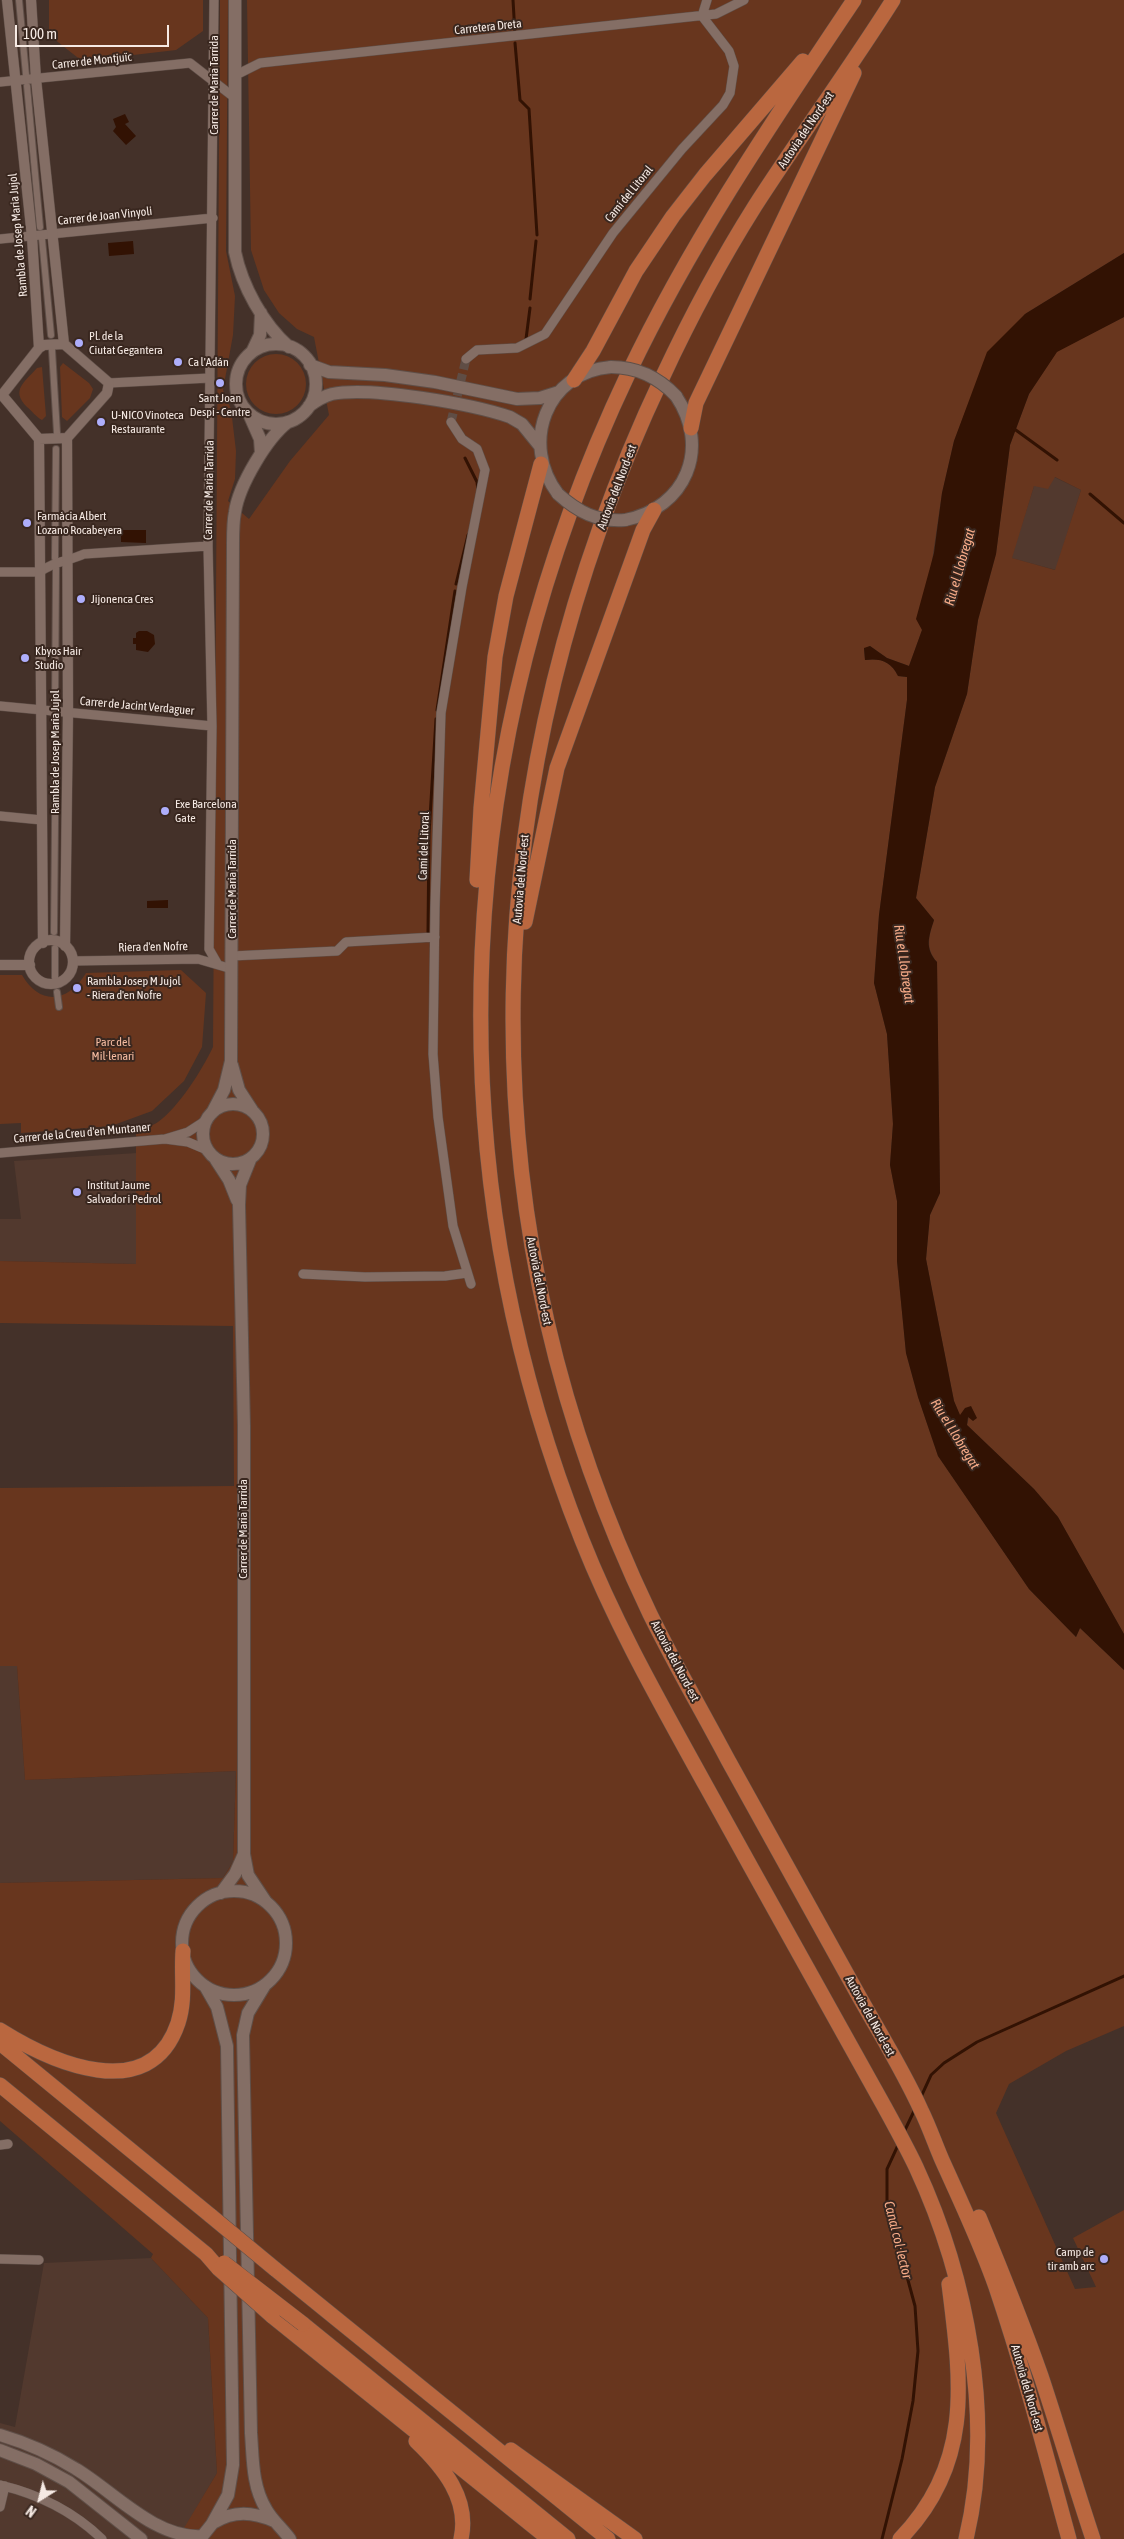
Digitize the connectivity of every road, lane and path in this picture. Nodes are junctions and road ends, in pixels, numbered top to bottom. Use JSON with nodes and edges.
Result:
{"nodes":[{"id":1,"x":7,"y":0,"type":"edge"},
{"id":2,"x":19,"y":0,"type":"edge"},
{"id":3,"x":31,"y":0,"type":"edge"},
{"id":4,"x":214,"y":0,"type":"edge"},
{"id":5,"x":234,"y":0,"type":"edge"},
{"id":6,"x":707,"y":0,"type":"edge"},
{"id":7,"x":744,"y":0,"type":"edge"},
{"id":8,"x":893,"y":0,"type":"edge"},
{"id":9,"x":853,"y":2,"type":"edge"},
{"id":10,"x":702,"y":16,"type":"junction"},
{"id":11,"x":875,"y":29,"type":"junction"},
{"id":12,"x":234,"y":76,"type":"junction"},
{"id":13,"x":31,"y":77,"type":"junction"},
{"id":14,"x":16,"y":80,"type":"junction"},
{"id":15,"x":214,"y":81,"type":"junction"},
{"id":16,"x":0,"y":82,"type":"edge"},
{"id":17,"x":27,"y":86,"type":"dead end"},
{"id":18,"x":235,"y":98,"type":"junction"},
{"id":19,"x":213,"y":218,"type":"junction"},
{"id":20,"x":40,"y":227,"type":"dead end"},
{"id":21,"x":52,"y":235,"type":"junction"},
{"id":22,"x":37,"y":238,"type":"junction"},
{"id":23,"x":0,"y":239,"type":"edge"},
{"id":24,"x":262,"y":313,"type":"junction"},
{"id":25,"x":51,"y":335,"type":"dead end"},
{"id":26,"x":64,"y":344,"type":"junction"},
{"id":27,"x":289,"y":347,"type":"junction"},
{"id":28,"x":39,"y":348,"type":"junction"},
{"id":29,"x":52,"y":350,"type":"dead end"},
{"id":30,"x":252,"y":352,"type":"junction"},
{"id":31,"x":466,"y":358,"type":"dead end"},
{"id":32,"x":310,"y":364,"type":"junction"},
{"id":33,"x":210,"y":378,"type":"junction"},
{"id":34,"x":574,"y":380,"type":"junction"},
{"id":35,"x":109,"y":383,"type":"junction"},
{"id":36,"x":559,"y":392,"type":"junction"},
{"id":37,"x":1,"y":395,"type":"edge"},
{"id":38,"x":309,"y":406,"type":"junction"},
{"id":39,"x":249,"y":414,"type":"junction"},
{"id":40,"x":288,"y":422,"type":"junction"},
{"id":41,"x":451,"y":422,"type":"dead end"},
{"id":42,"x":691,"y":428,"type":"junction"},
{"id":43,"x":57,"y":433,"type":"dead end"},
{"id":44,"x":67,"y":438,"type":"junction"},
{"id":45,"x":39,"y":439,"type":"junction"},
{"id":46,"x":539,"y":445,"type":"junction"},
{"id":47,"x":56,"y":449,"type":"dead end"},
{"id":48,"x":261,"y":453,"type":"junction"},
{"id":49,"x":542,"y":464,"type":"junction"},
{"id":50,"x":654,"y":510,"type":"junction"},
{"id":51,"x":208,"y":546,"type":"junction"},
{"id":52,"x":55,"y":558,"type":"dead end"},
{"id":53,"x":67,"y":562,"type":"junction"},
{"id":54,"x":56,"y":568,"type":"dead end"},
{"id":55,"x":0,"y":572,"type":"edge"},
{"id":56,"x":40,"y":572,"type":"junction"},
{"id":57,"x":0,"y":706,"type":"edge"},
{"id":58,"x":55,"y":706,"type":"dead end"},
{"id":59,"x":41,"y":710,"type":"junction"},
{"id":60,"x":68,"y":712,"type":"junction"},
{"id":61,"x":56,"y":715,"type":"dead end"},
{"id":62,"x":212,"y":726,"type":"junction"},
{"id":63,"x":0,"y":816,"type":"edge"},
{"id":64,"x":42,"y":820,"type":"junction"},
{"id":65,"x":54,"y":932,"type":"dead end"},
{"id":66,"x":435,"y":937,"type":"junction"},
{"id":67,"x":42,"y":942,"type":"junction"},
{"id":68,"x":60,"y":947,"type":"junction"},
{"id":69,"x":209,"y":950,"type":"junction"},
{"id":70,"x":198,"y":958,"type":"junction"},
{"id":71,"x":73,"y":961,"type":"junction"},
{"id":72,"x":232,"y":962,"type":"junction"},
{"id":73,"x":217,"y":963,"type":"junction"},
{"id":74,"x":0,"y":965,"type":"edge"},
{"id":75,"x":30,"y":965,"type":"junction"},
{"id":76,"x":55,"y":978,"type":"dead end"},
{"id":77,"x":480,"y":981,"type":"junction"},
{"id":78,"x":512,"y":985,"type":"junction"},
{"id":79,"x":57,"y":992,"type":"dead end"},
{"id":80,"x":59,"y":1007,"type":"dead end"},
{"id":81,"x":231,"y":1061,"type":"junction"},
{"id":82,"x":253,"y":1112,"type":"junction"},
{"id":83,"x":208,"y":1117,"type":"junction"},
{"id":84,"x":165,"y":1139,"type":"junction"},
{"id":85,"x":207,"y":1150,"type":"junction"},
{"id":86,"x":0,"y":1153,"type":"edge"},
{"id":87,"x":216,"y":1160,"type":"junction"},
{"id":88,"x":250,"y":1160,"type":"junction"},
{"id":89,"x":239,"y":1205,"type":"junction"},
{"id":90,"x":467,"y":1273,"type":"junction"},
{"id":91,"x":303,"y":1274,"type":"dead end"},
{"id":92,"x":471,"y":1284,"type":"dead end"},
{"id":93,"x":244,"y":1854,"type":"junction"},
{"id":94,"x":221,"y":1893,"type":"junction"},
{"id":95,"x":266,"y":1902,"type":"junction"},
{"id":96,"x":183,"y":1951,"type":"junction"},
{"id":97,"x":265,"y":1985,"type":"junction"},
{"id":98,"x":205,"y":1986,"type":"junction"},
{"id":99,"x":0,"y":2030,"type":"edge"},
{"id":100,"x":0,"y":2043,"type":"edge"},
{"id":101,"x":0,"y":2085,"type":"edge"},
{"id":102,"x":950,"y":2166,"type":"junction"},
{"id":103,"x":943,"y":2235,"type":"junction"},
{"id":104,"x":0,"y":2259,"type":"edge"},
{"id":105,"x":39,"y":2260,"type":"dead end"},
{"id":106,"x":221,"y":2266,"type":"junction"},
{"id":107,"x":301,"y":2331,"type":"junction"},
{"id":108,"x":452,"y":2413,"type":"junction"},
{"id":109,"x":0,"y":2435,"type":"edge"},
{"id":110,"x":0,"y":2450,"type":"edge"},
{"id":111,"x":3,"y":2485,"type":"edge"},
{"id":112,"x":0,"y":2507,"type":"edge"},
{"id":113,"x":274,"y":2521,"type":"junction"},
{"id":114,"x":212,"y":2524,"type":"junction"},
{"id":115,"x":201,"y":2537,"type":"edge"},
{"id":116,"x":901,"y":2538,"type":"edge"},
{"id":117,"x":102,"y":2539,"type":"edge"},
{"id":118,"x":141,"y":2539,"type":"edge"},
{"id":119,"x":290,"y":2539,"type":"edge"},
{"id":120,"x":461,"y":2539,"type":"edge"},
{"id":121,"x":549,"y":2539,"type":"edge"},
{"id":122,"x":568,"y":2539,"type":"edge"},
{"id":123,"x":608,"y":2539,"type":"edge"},
{"id":124,"x":635,"y":2539,"type":"edge"},
{"id":125,"x":966,"y":2539,"type":"edge"},
{"id":126,"x":1069,"y":2539,"type":"edge"},
{"id":127,"x":1094,"y":2539,"type":"edge"}],
"edges":[{"from":1,"to":14,"type":"street","name":"Rambla de Josep Maria Jujol"},
{"from":2,"to":13,"type":"street"},
{"from":3,"to":13,"type":"street"},
{"from":4,"to":15,"type":"street","name":"Carrer de Maria Tarrida"},
{"from":5,"to":12,"type":"main road","name":"Carrer de Maria Tarrida"},
{"from":6,"to":10,"type":"street"},
{"from":7,"to":10,"type":"street","name":"Carretera Dreta"},
{"from":8,"to":11,"type":"highway","name":"Autovia del Nord-est"},
{"from":9,"to":34,"type":"highway"},
{"from":9,"to":77,"type":"highway"},
{"from":10,"to":12,"type":"street","name":"Carretera Dreta"},
{"from":10,"to":31,"type":"street","name":"Camí del Litoral"},
{"from":11,"to":42,"type":"highway"},
{"from":11,"to":78,"type":"highway","name":"Autovia del Nord-est"},
{"from":12,"to":18,"type":"main road","name":"Carrer de Maria Tarrida"},
{"from":13,"to":14,"type":"street","name":"Carrer de Montjuïc"},
{"from":13,"to":15,"type":"street","name":"Carrer de Montjuïc"},
{"from":13,"to":21,"type":"street"},
{"from":14,"to":16,"type":"street","name":"Carrer de Montjuïc"},
{"from":14,"to":22,"type":"street","name":"Rambla de Josep Maria Jujol"},
{"from":15,"to":18,"type":"street","name":"Carrer de Montjuïc"},
{"from":15,"to":19,"type":"street","name":"Carrer de Maria Tarrida"},
{"from":17,"to":20,"type":"street","name":"Rambla de Josep Maria Jujol"},
{"from":18,"to":24,"type":"main road","name":"Carrer de Maria Tarrida"},
{"from":19,"to":21,"type":"street","name":"Carrer de Joan Vinyoli"},
{"from":19,"to":33,"type":"street","name":"Carrer de Maria Tarrida"},
{"from":21,"to":22,"type":"street","name":"Carrer de Joan Vinyoli"},
{"from":21,"to":26,"type":"street"},
{"from":22,"to":23,"type":"street","name":"Carrer de Joan Vinyoli"},
{"from":22,"to":25,"type":"street","name":"Rambla de Josep Maria Jujol"},
{"from":22,"to":28,"type":"street","name":"Rambla de Josep Maria Jujol"},
{"from":24,"to":27,"type":"main road","name":"Carrer de Maria Tarrida"},
{"from":24,"to":30,"type":"main road"},
{"from":26,"to":28,"type":"street"},
{"from":26,"to":35,"type":"street"},
{"from":27,"to":30,"type":"main road"},
{"from":27,"to":32,"type":"main road"},
{"from":28,"to":37,"type":"street"},
{"from":29,"to":43,"type":"street"},
{"from":30,"to":39,"type":"main road"},
{"from":32,"to":36,"type":"main road"},
{"from":32,"to":38,"type":"main road"},
{"from":33,"to":35,"type":"street"},
{"from":33,"to":51,"type":"street","name":"Carrer de Maria Tarrida"},
{"from":34,"to":36,"type":"main road"},
{"from":34,"to":42,"type":"main road","bridge":true},
{"from":35,"to":44,"type":"street"},
{"from":36,"to":46,"type":"main road"},
{"from":37,"to":45,"type":"street"},
{"from":38,"to":40,"type":"main road"},
{"from":38,"to":46,"type":"main road"},
{"from":39,"to":40,"type":"main road"},
{"from":39,"to":48,"type":"main road"},
{"from":40,"to":48,"type":"main road","name":"Carrer de Maria Tarrida"},
{"from":41,"to":66,"type":"street","name":"Camí del Litoral"},
{"from":42,"to":50,"type":"main road"},
{"from":44,"to":45,"type":"street"},
{"from":44,"to":53,"type":"street","name":"Rambla de Josep Maria Jujol"},
{"from":45,"to":56,"type":"street","name":"Rambla de Josep Maria Jujol"},
{"from":46,"to":49,"type":"main road"},
{"from":47,"to":52,"type":"street"},
{"from":48,"to":72,"type":"main road","name":"Carrer de Maria Tarrida"},
{"from":49,"to":50,"type":"main road","bridge":true},
{"from":49,"to":77,"type":"highway"},
{"from":50,"to":78,"type":"highway"},
{"from":51,"to":53,"type":"street"},
{"from":51,"to":62,"type":"street","name":"Carrer de Maria Tarrida"},
{"from":53,"to":56,"type":"street"},
{"from":53,"to":60,"type":"street","name":"Rambla de Josep Maria Jujol"},
{"from":54,"to":58,"type":"street","name":"Rambla de Josep Maria Jujol"},
{"from":55,"to":56,"type":"street"},
{"from":56,"to":59,"type":"street","name":"Rambla de Josep Maria Jujol"},
{"from":57,"to":59,"type":"street","name":"Carrer de Jacint Verdaguer"},
{"from":59,"to":60,"type":"street","name":"Carrer de Jacint Verdaguer"},
{"from":59,"to":64,"type":"street","name":"Rambla de Josep Maria Jujol"},
{"from":60,"to":62,"type":"street","name":"Carrer de Jacint Verdaguer"},
{"from":60,"to":68,"type":"street","name":"Rambla de Josep Maria Jujol"},
{"from":61,"to":65,"type":"street","name":"Rambla de Josep Maria Jujol"},
{"from":62,"to":69,"type":"street","name":"Carrer de Maria Tarrida"},
{"from":63,"to":64,"type":"street"},
{"from":64,"to":67,"type":"street","name":"Rambla de Josep Maria Jujol"},
{"from":66,"to":72,"type":"street"},
{"from":66,"to":90,"type":"street","name":"Camí del Litoral"},
{"from":67,"to":68,"type":"street"},
{"from":67,"to":75,"type":"street"},
{"from":68,"to":71,"type":"street"},
{"from":68,"to":76,"type":"street","name":"Rambla de Josep Maria Jujol"},
{"from":69,"to":70,"type":"street"},
{"from":69,"to":73,"type":"street"},
{"from":70,"to":71,"type":"street","name":"Riera d'en Nofre"},
{"from":70,"to":73,"type":"street","name":"Riera d'en Nofre"},
{"from":71,"to":75,"type":"street"},
{"from":72,"to":73,"type":"street","name":"Riera d'en Nofre"},
{"from":72,"to":81,"type":"main road","name":"Carrer de Maria Tarrida"},
{"from":74,"to":75,"type":"street"},
{"from":77,"to":103,"type":"highway"},
{"from":78,"to":102,"type":"highway","name":"Autovia del Nord-est"},
{"from":79,"to":80,"type":"street"},
{"from":81,"to":82,"type":"main road","name":"Carrer de Maria Tarrida"},
{"from":81,"to":83,"type":"main road","name":"Carrer de Maria Tarrida"},
{"from":82,"to":83,"type":"main road"},
{"from":82,"to":88,"type":"main road"},
{"from":83,"to":84,"type":"street","name":"Carrer de la Creu d'en Muntaner"},
{"from":83,"to":85,"type":"main road"},
{"from":84,"to":85,"type":"street","name":"Carrer de la Creu d'en Muntaner"},
{"from":84,"to":86,"type":"street","name":"Carrer de la Creu d'en Muntaner"},
{"from":85,"to":87,"type":"main road"},
{"from":87,"to":88,"type":"main road"},
{"from":87,"to":89,"type":"main road","name":"Carrer de Maria Tarrida"},
{"from":88,"to":89,"type":"main road","name":"Carrer de Maria Tarrida"},
{"from":89,"to":93,"type":"main road","name":"Carrer de Maria Tarrida"},
{"from":90,"to":91,"type":"street"},
{"from":90,"to":92,"type":"street","name":"Camí del Litoral"},
{"from":93,"to":94,"type":"main road"},
{"from":93,"to":95,"type":"main road"},
{"from":94,"to":95,"type":"main road"},
{"from":94,"to":96,"type":"main road"},
{"from":95,"to":97,"type":"main road"},
{"from":96,"to":98,"type":"main road"},
{"from":96,"to":99,"type":"highway"},
{"from":97,"to":98,"type":"main road"},
{"from":97,"to":113,"type":"main road"},
{"from":98,"to":114,"type":"main road"},
{"from":100,"to":108,"type":"highway","bridge":true},
{"from":101,"to":106,"type":"highway"},
{"from":102,"to":126,"type":"highway","name":"Autovia del Nord-est"},
{"from":102,"to":127,"type":"highway"},
{"from":103,"to":116,"type":"highway"},
{"from":103,"to":125,"type":"highway"},
{"from":104,"to":105,"type":"street"},
{"from":106,"to":107,"type":"highway","bridge":true},
{"from":106,"to":107,"type":"highway","bridge":true},
{"from":107,"to":120,"type":"highway"},
{"from":107,"to":121,"type":"highway"},
{"from":107,"to":122,"type":"highway"},
{"from":108,"to":123,"type":"highway"},
{"from":108,"to":124,"type":"highway"},
{"from":109,"to":115,"type":"main road"},
{"from":110,"to":118,"type":"main road"},
{"from":111,"to":112,"type":"street"},
{"from":111,"to":117,"type":"street"},
{"from":113,"to":114,"type":"main road"},
{"from":113,"to":119,"type":"main road"},
{"from":114,"to":115,"type":"main road"}]}
